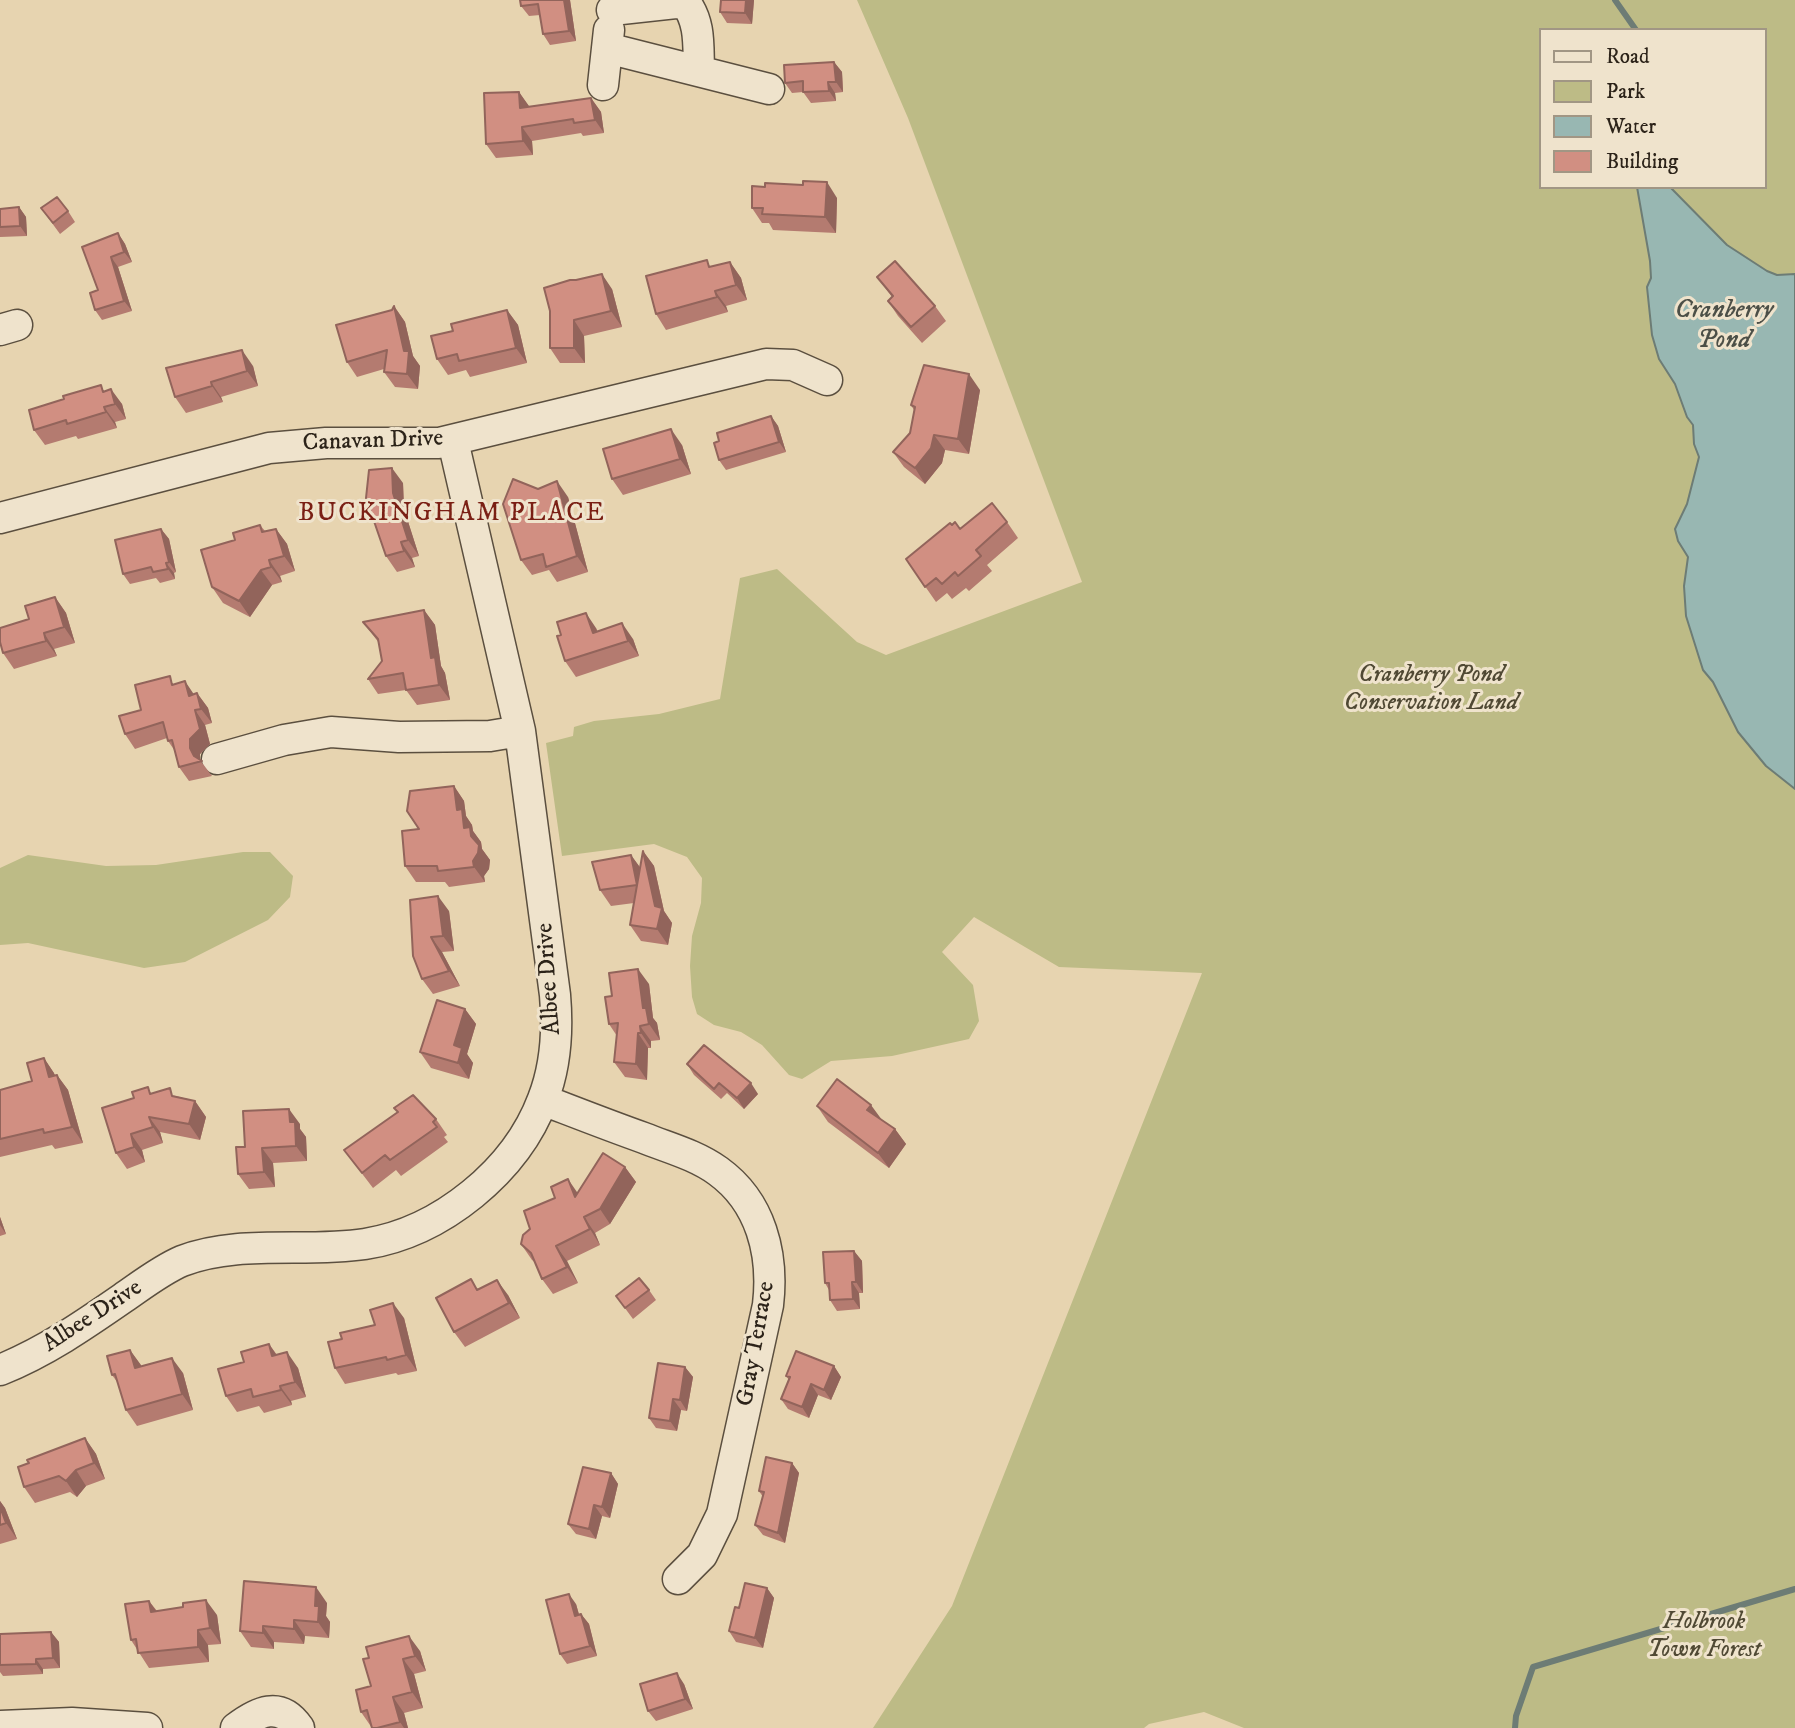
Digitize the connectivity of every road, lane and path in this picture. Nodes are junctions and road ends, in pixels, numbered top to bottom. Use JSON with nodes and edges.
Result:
{"nodes":[{"id":1,"x":612,"y":5,"type":"edge"},
{"id":2,"x":607,"y":48,"type":"junction"},
{"id":3,"x":698,"y":71,"type":"junction"},
{"id":4,"x":603,"y":85,"type":"dead end"},
{"id":5,"x":769,"y":89,"type":"dead end"},
{"id":6,"x":827,"y":380,"type":"dead end"},
{"id":7,"x":453,"y":441,"type":"junction"},
{"id":8,"x":0,"y":518,"type":"edge"},
{"id":9,"x":520,"y":731,"type":"junction"},
{"id":10,"x":217,"y":759,"type":"dead end"},
{"id":11,"x":543,"y":1100,"type":"junction"},
{"id":12,"x":0,"y":1370,"type":"edge"},
{"id":13,"x":678,"y":1578,"type":"dead end"},
{"id":14,"x":0,"y":1726,"type":"edge"},
{"id":15,"x":147,"y":1728,"type":"edge"},
{"id":16,"x":236,"y":1728,"type":"edge"},
{"id":17,"x":299,"y":1728,"type":"edge"}],
"edges":[{"from":1,"to":2,"type":"street"},
{"from":1,"to":3,"type":"street"},
{"from":2,"to":3,"type":"street"},
{"from":2,"to":4,"type":"street"},
{"from":3,"to":5,"type":"street"},
{"from":6,"to":7,"type":"street","name":"Canavan Drive"},
{"from":7,"to":8,"type":"street","name":"Canavan Drive"},
{"from":7,"to":9,"type":"street","name":"Albee Drive"},
{"from":9,"to":10,"type":"street"},
{"from":9,"to":11,"type":"street","name":"Albee Drive"},
{"from":11,"to":12,"type":"street","name":"Albee Drive"},
{"from":11,"to":13,"type":"street","name":"Gray Terrace"},
{"from":14,"to":15,"type":"street"},
{"from":16,"to":17,"type":"street"}]}
